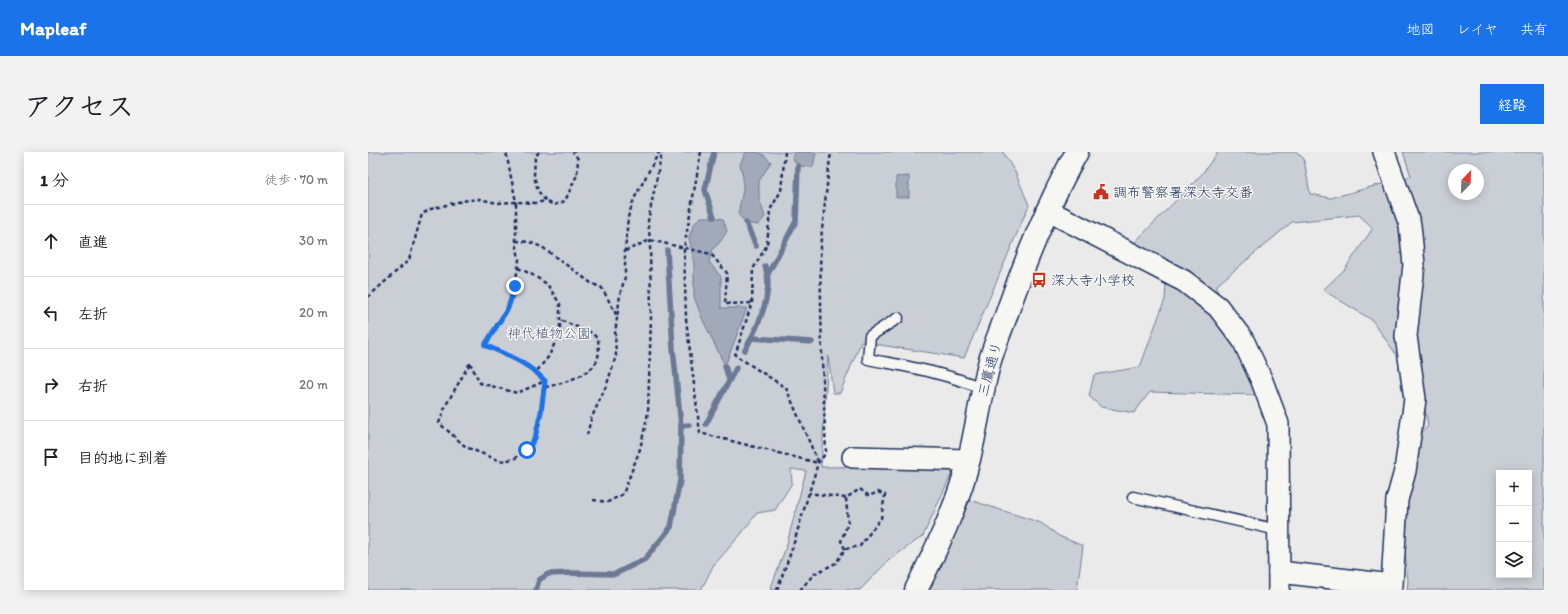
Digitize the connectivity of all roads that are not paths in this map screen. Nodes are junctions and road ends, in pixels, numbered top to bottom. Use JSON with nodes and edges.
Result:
{"nodes":[{"id":1,"x":1077,"y":152,"type":"edge"},
{"id":2,"x":1384,"y":152,"type":"edge"},
{"id":3,"x":1047,"y":210,"type":"junction"},
{"id":4,"x":898,"y":318,"type":"dead end"},
{"id":5,"x":984,"y":389,"type":"junction"},
{"id":6,"x":853,"y":457,"type":"dead end"},
{"id":7,"x":969,"y":460,"type":"junction"},
{"id":8,"x":1133,"y":498,"type":"dead end"},
{"id":9,"x":1278,"y":530,"type":"junction"},
{"id":10,"x":1279,"y":581,"type":"edge"},
{"id":11,"x":916,"y":590,"type":"edge"}],
"edges":[{"from":1,"to":3,"type":"main road","name":"三鷹通り"},
{"from":2,"to":10,"type":"street"},
{"from":3,"to":5,"type":"main road","name":"三鷹通り"},
{"from":3,"to":9,"type":"street"},
{"from":4,"to":5,"type":"lane"},
{"from":5,"to":7,"type":"main road","name":"三鷹通り"},
{"from":6,"to":7,"type":"street"},
{"from":7,"to":11,"type":"main road","name":"三鷹通り"},
{"from":8,"to":9,"type":"lane"},
{"from":9,"to":10,"type":"street"}]}
